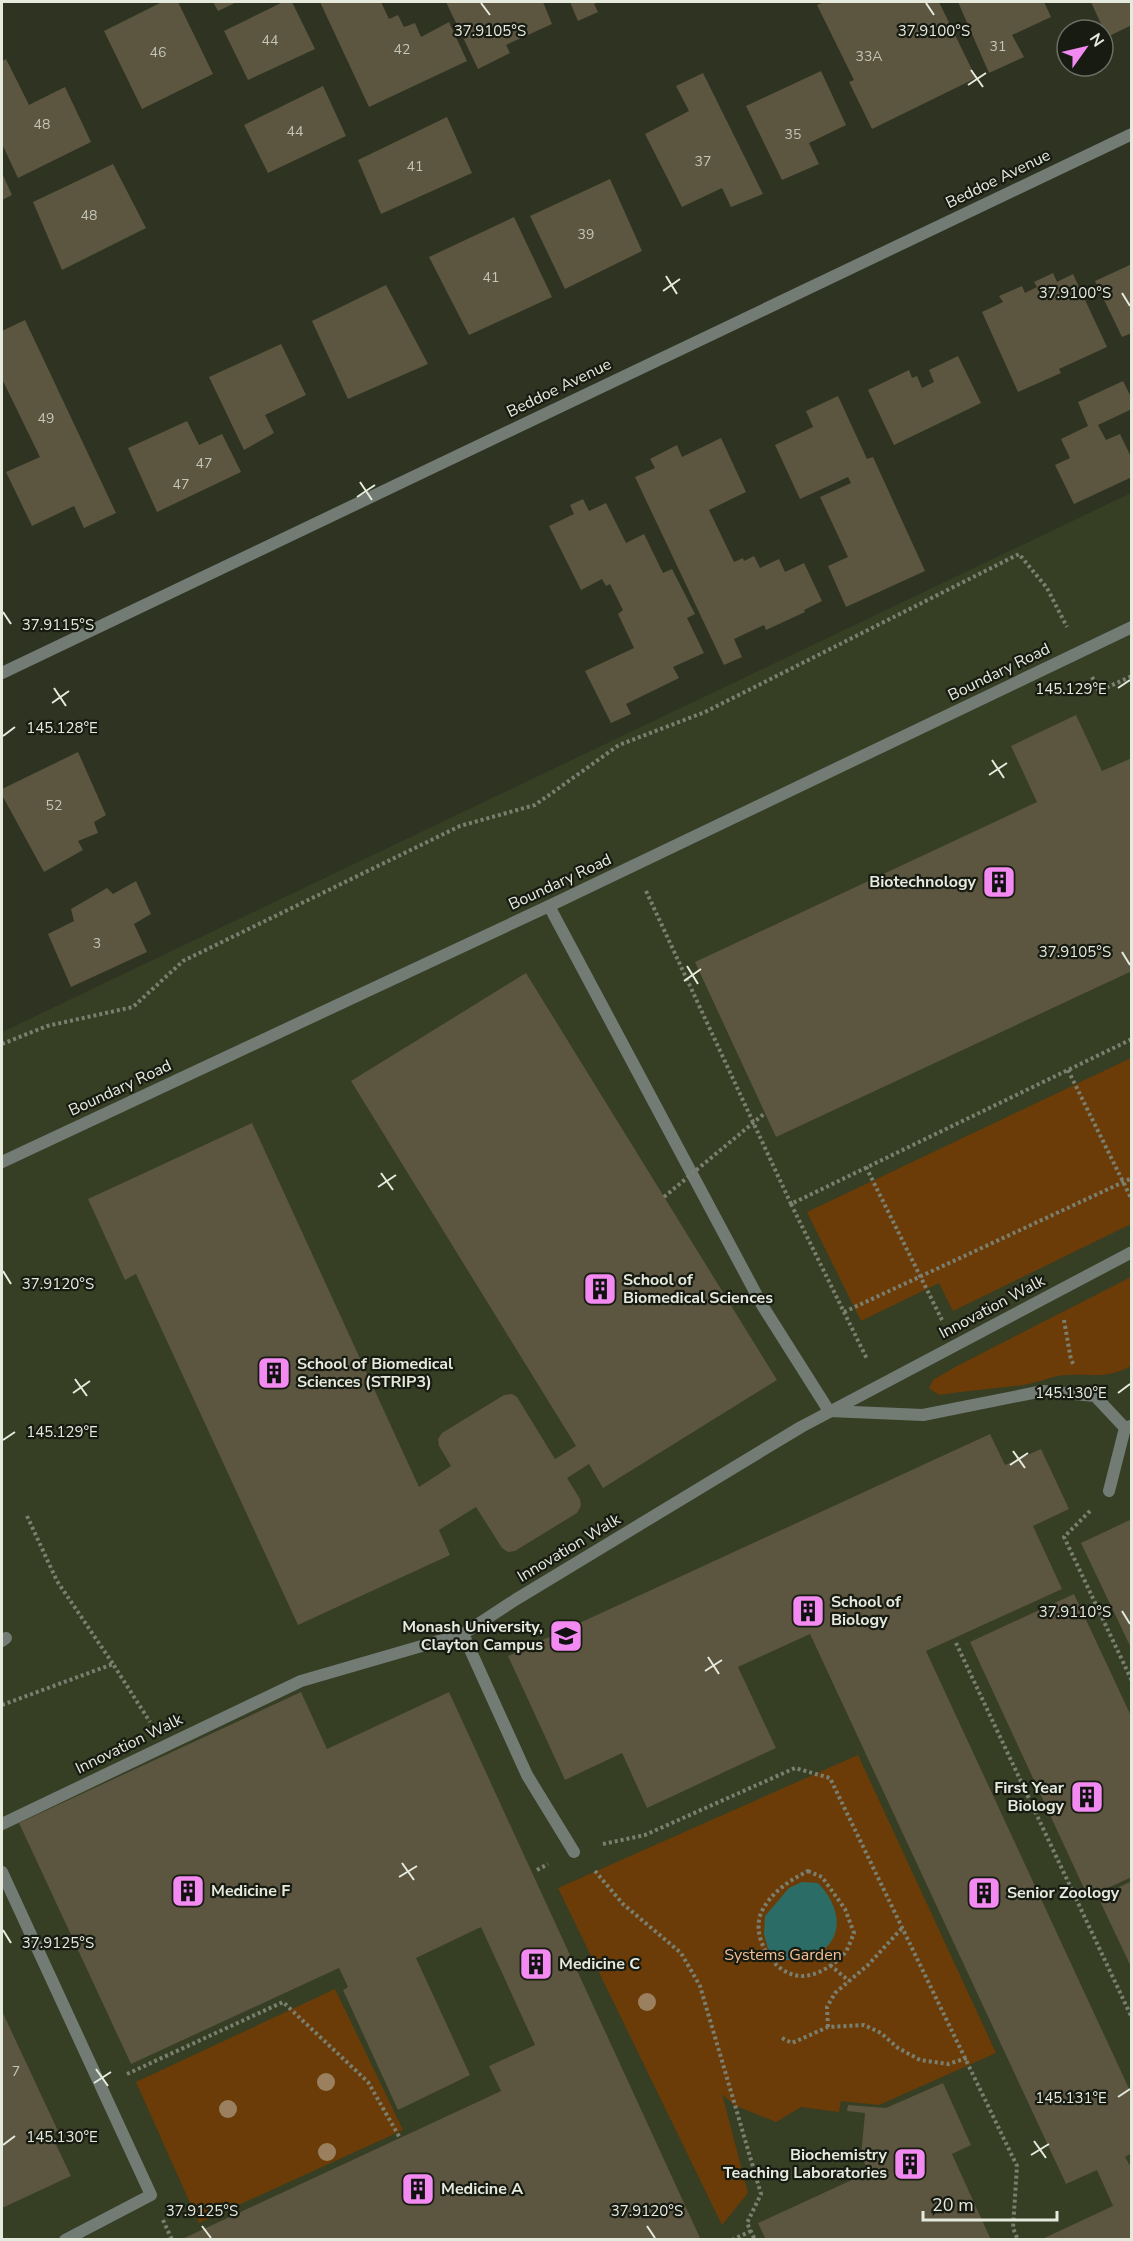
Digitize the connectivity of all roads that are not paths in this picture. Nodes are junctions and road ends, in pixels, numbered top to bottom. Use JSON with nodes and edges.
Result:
{"nodes":[{"id":1,"x":1131,"y":134,"type":"edge"},
{"id":2,"x":1131,"y":627,"type":"edge"},
{"id":3,"x":2,"y":673,"type":"edge"},
{"id":4,"x":549,"y":906,"type":"junction"},
{"id":5,"x":2,"y":1162,"type":"edge"},
{"id":6,"x":1131,"y":1252,"type":"edge"},
{"id":7,"x":829,"y":1411,"type":"junction"},
{"id":8,"x":1128,"y":1427,"type":"edge"},
{"id":9,"x":1109,"y":1491,"type":"road end"},
{"id":10,"x":463,"y":1634,"type":"junction"},
{"id":11,"x":2,"y":1824,"type":"edge"},
{"id":12,"x":574,"y":1852,"type":"road end"},
{"id":13,"x":2,"y":1872,"type":"edge"},
{"id":14,"x":65,"y":2240,"type":"edge"}],
"edges":[{"from":1,"to":3,"type":"street","name":"Beddoe Avenue"},
{"from":2,"to":4,"type":"street","name":"Boundary Road"},
{"from":4,"to":5,"type":"street","name":"Boundary Road"},
{"from":4,"to":7,"type":"street"},
{"from":6,"to":7,"type":"street","name":"Innovation Walk"},
{"from":7,"to":8,"type":"street"},
{"from":7,"to":10,"type":"street","name":"Innovation Walk"},
{"from":8,"to":9,"type":"street"},
{"from":10,"to":11,"type":"street","name":"Innovation Walk"},
{"from":10,"to":12,"type":"street"},
{"from":13,"to":14,"type":"street"}]}
